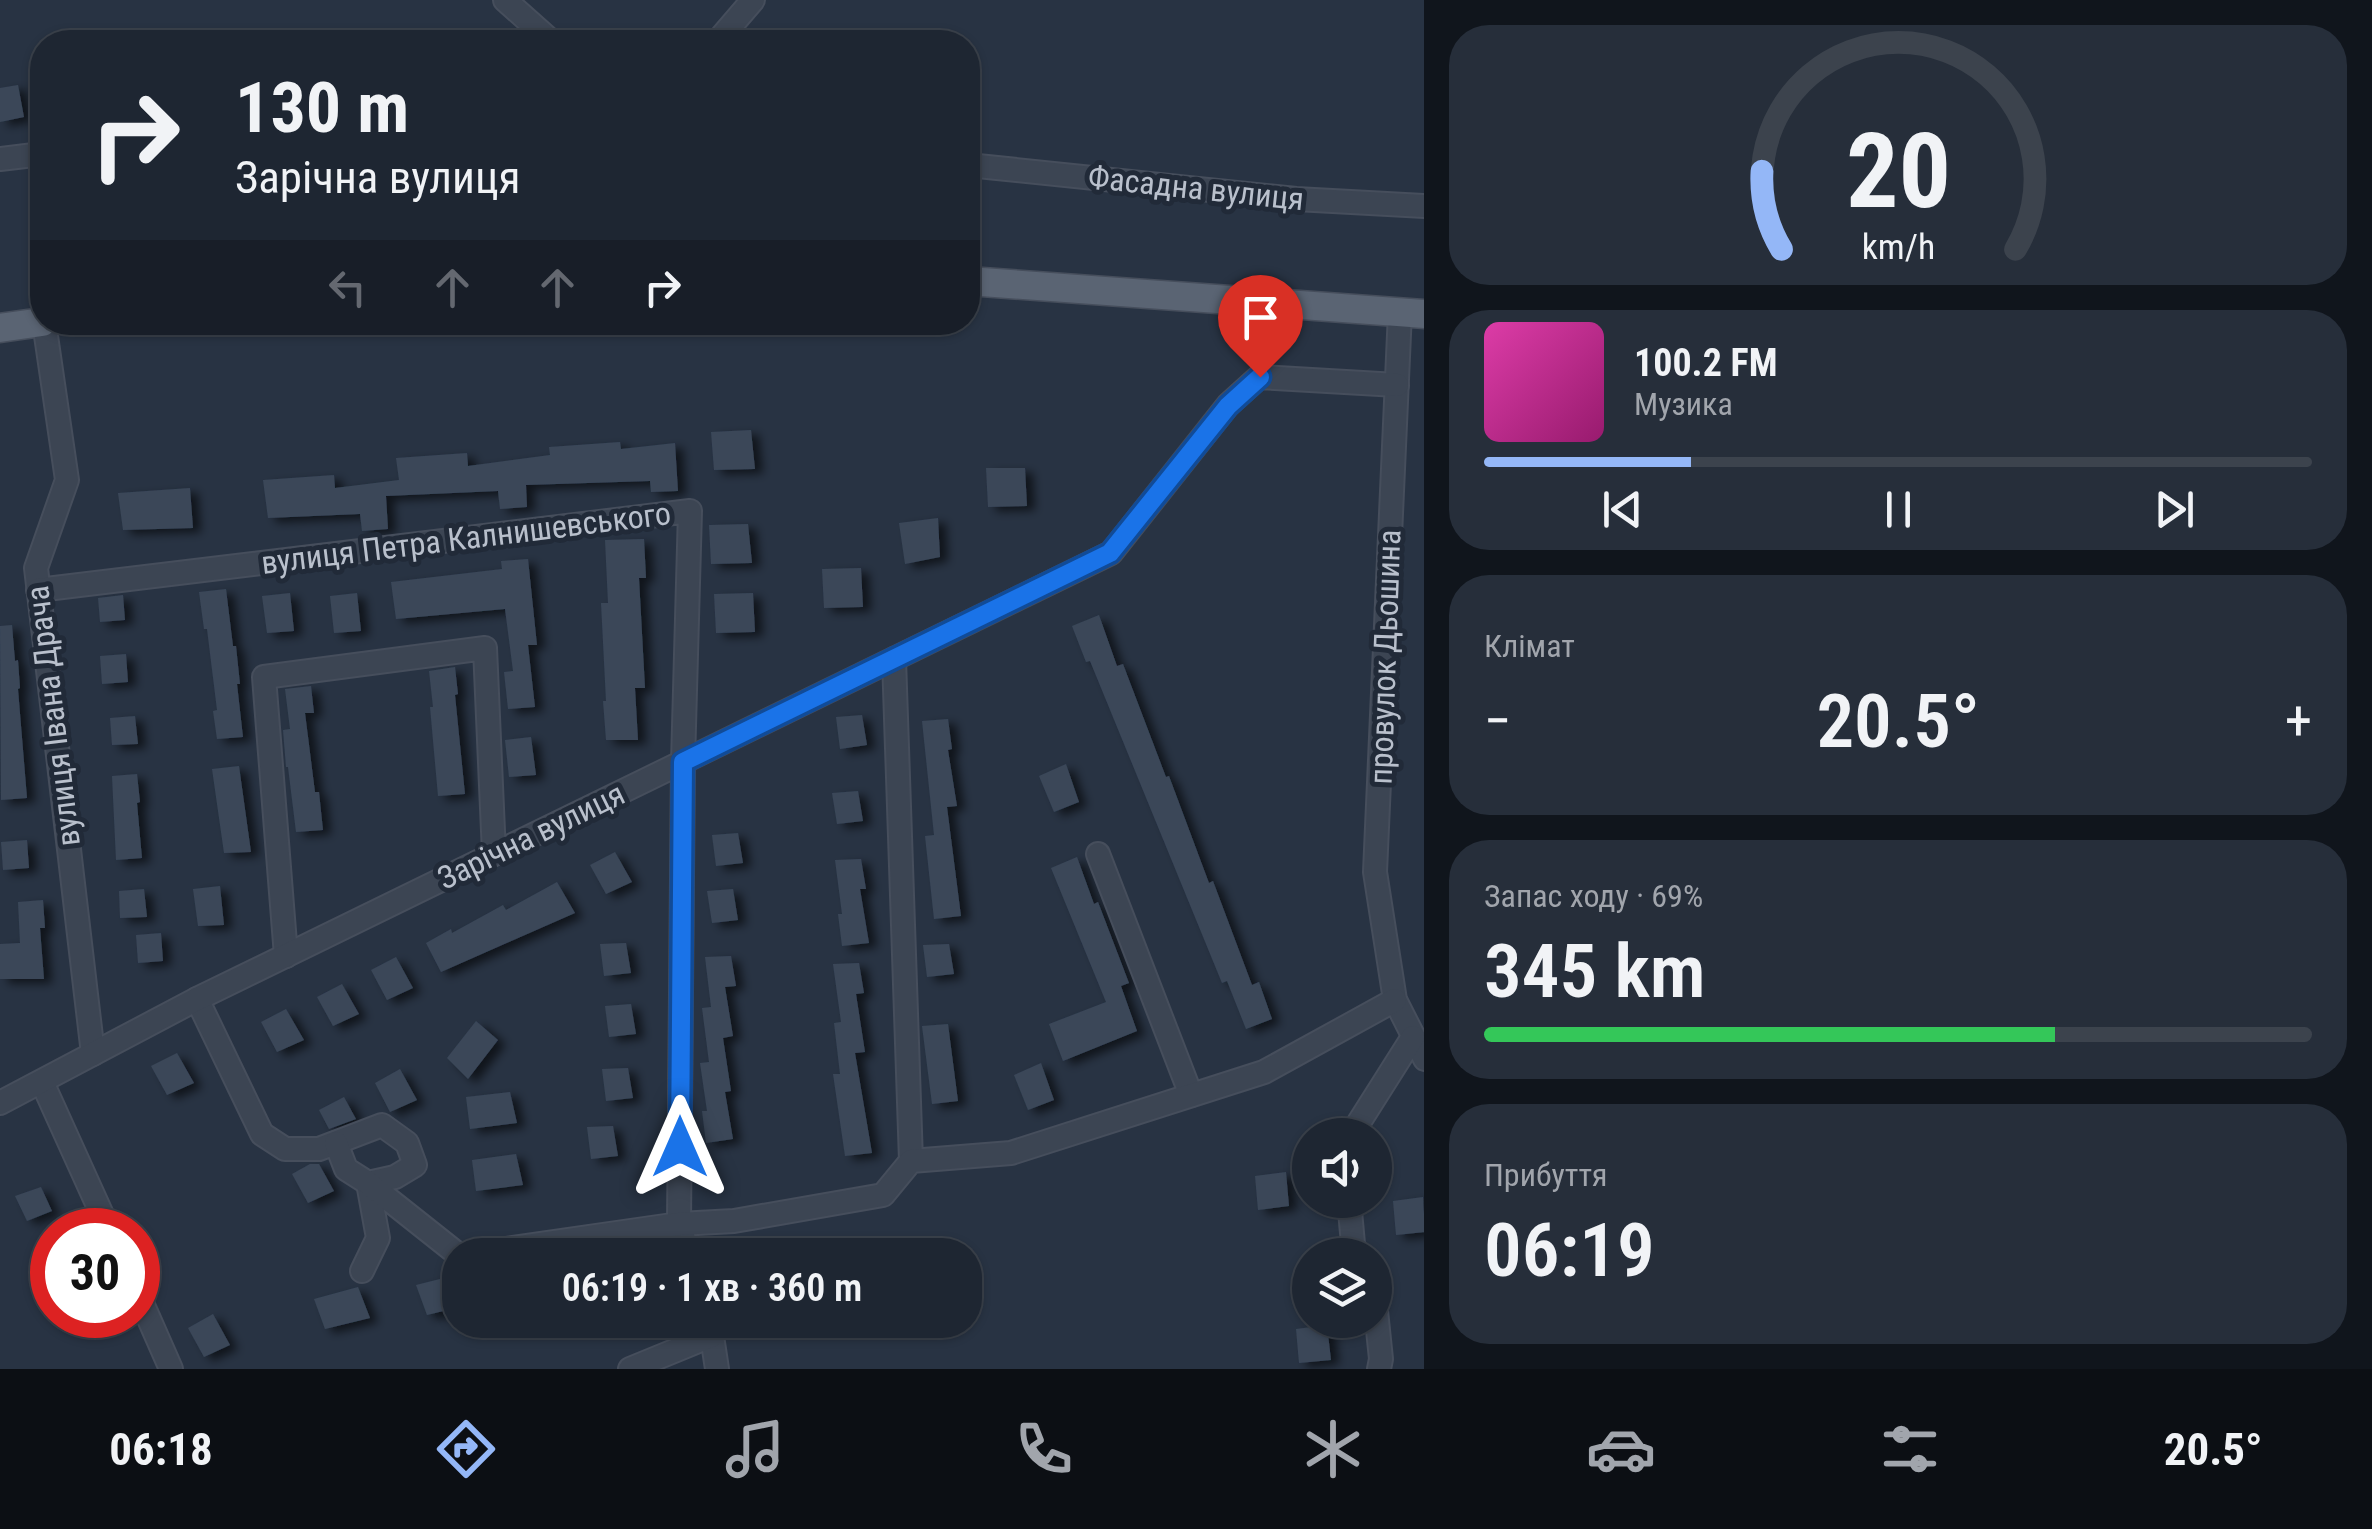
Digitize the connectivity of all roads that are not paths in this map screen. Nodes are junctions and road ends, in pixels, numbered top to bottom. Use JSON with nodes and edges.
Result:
{"nodes":[{"id":1,"x":505,"y":0,"type":"edge"},
{"id":2,"x":754,"y":0,"type":"edge"},
{"id":3,"x":539,"y":30,"type":"edge"},
{"id":4,"x":728,"y":30,"type":"edge"},
{"id":5,"x":30,"y":155,"type":"edge"},
{"id":6,"x":0,"y":159,"type":"edge"},
{"id":7,"x":980,"y":166,"type":"edge"},
{"id":8,"x":1424,"y":206,"type":"edge"},
{"id":9,"x":980,"y":282,"type":"edge"},
{"id":10,"x":1412,"y":313,"type":"edge"},
{"id":11,"x":30,"y":324,"type":"edge"},
{"id":12,"x":0,"y":328,"type":"edge"},
{"id":13,"x":45,"y":335,"type":"edge"},
{"id":14,"x":1396,"y":384,"type":"junction"},
{"id":15,"x":38,"y":590,"type":"junction"},
{"id":16,"x":894,"y":659,"type":"junction"},
{"id":17,"x":683,"y":762,"type":"junction"},
{"id":18,"x":494,"y":854,"type":"junction"},
{"id":19,"x":1098,"y":854,"type":"dead end"},
{"id":20,"x":286,"y":956,"type":"junction"},
{"id":21,"x":197,"y":1000,"type":"junction"},
{"id":22,"x":1395,"y":1000,"type":"junction"},
{"id":23,"x":1413,"y":1038,"type":"junction"},
{"id":24,"x":94,"y":1054,"type":"junction"},
{"id":25,"x":1424,"y":1059,"type":"edge"},
{"id":26,"x":42,"y":1082,"type":"junction"},
{"id":27,"x":1191,"y":1095,"type":"junction"},
{"id":28,"x":0,"y":1103,"type":"edge"},
{"id":29,"x":1362,"y":1118,"type":"edge"},
{"id":30,"x":336,"y":1143,"type":"junction"},
{"id":31,"x":911,"y":1161,"type":"junction"},
{"id":32,"x":368,"y":1183,"type":"junction"},
{"id":33,"x":99,"y":1208,"type":"edge"},
{"id":34,"x":679,"y":1224,"type":"junction"},
{"id":35,"x":581,"y":1238,"type":"edge"},
{"id":36,"x":684,"y":1238,"type":"edge"},
{"id":37,"x":442,"y":1240,"type":"edge"},
{"id":38,"x":362,"y":1272,"type":"dead end"},
{"id":39,"x":157,"y":1338,"type":"edge"},
{"id":40,"x":690,"y":1338,"type":"edge"},
{"id":41,"x":713,"y":1338,"type":"edge"},
{"id":42,"x":1379,"y":1338,"type":"edge"},
{"id":43,"x":171,"y":1369,"type":"edge"},
{"id":44,"x":630,"y":1369,"type":"edge"},
{"id":45,"x":717,"y":1369,"type":"edge"},
{"id":46,"x":1380,"y":1369,"type":"edge"}],
"edges":[{"from":1,"to":3,"type":"street"},
{"from":2,"to":4,"type":"street"},
{"from":5,"to":6,"type":"street"},
{"from":7,"to":8,"type":"street","name":"Фасадна вулиця"},
{"from":9,"to":10,"type":"main road"},
{"from":10,"to":14,"type":"street","name":"провулок Дьошина"},
{"from":11,"to":12,"type":"main road"},
{"from":13,"to":15,"type":"street","name":"вулиця Івана Драча"},
{"from":14,"to":16,"type":"street","name":"Зарічна вулиця"},
{"from":14,"to":22,"type":"street","name":"провулок Дьошина"},
{"from":15,"to":17,"type":"street","name":"вулиця Петра Калнишевського"},
{"from":15,"to":24,"type":"street","name":"вулиця Івана Драча"},
{"from":16,"to":17,"type":"street","name":"Зарічна вулиця"},
{"from":16,"to":31,"type":"street"},
{"from":17,"to":18,"type":"street","name":"Зарічна вулиця"},
{"from":17,"to":34,"type":"street","name":"вулиця Петра Калнишевського"},
{"from":18,"to":20,"type":"street","name":"Зарічна вулиця"},
{"from":18,"to":20,"type":"street"},
{"from":19,"to":27,"type":"street"},
{"from":20,"to":21,"type":"street","name":"Зарічна вулиця"},
{"from":21,"to":24,"type":"street","name":"Зарічна вулиця"},
{"from":21,"to":30,"type":"street"},
{"from":22,"to":23,"type":"street","name":"провулок Дьошина"},
{"from":22,"to":27,"type":"street"},
{"from":23,"to":25,"type":"street","name":"провулок Дьошина"},
{"from":23,"to":29,"type":"street"},
{"from":24,"to":26,"type":"street","name":"Зарічна вулиця"},
{"from":26,"to":28,"type":"street","name":"Зарічна вулиця"},
{"from":26,"to":33,"type":"street"},
{"from":27,"to":31,"type":"street"},
{"from":30,"to":32,"type":"street"},
{"from":30,"to":32,"type":"street"},
{"from":31,"to":34,"type":"street"},
{"from":32,"to":37,"type":"street"},
{"from":32,"to":38,"type":"street"},
{"from":34,"to":35,"type":"street"},
{"from":34,"to":36,"type":"street","name":"вулиця Петра Калнишевського"},
{"from":39,"to":43,"type":"street"},
{"from":40,"to":44,"type":"street"},
{"from":41,"to":45,"type":"street"},
{"from":42,"to":46,"type":"street"}]}
